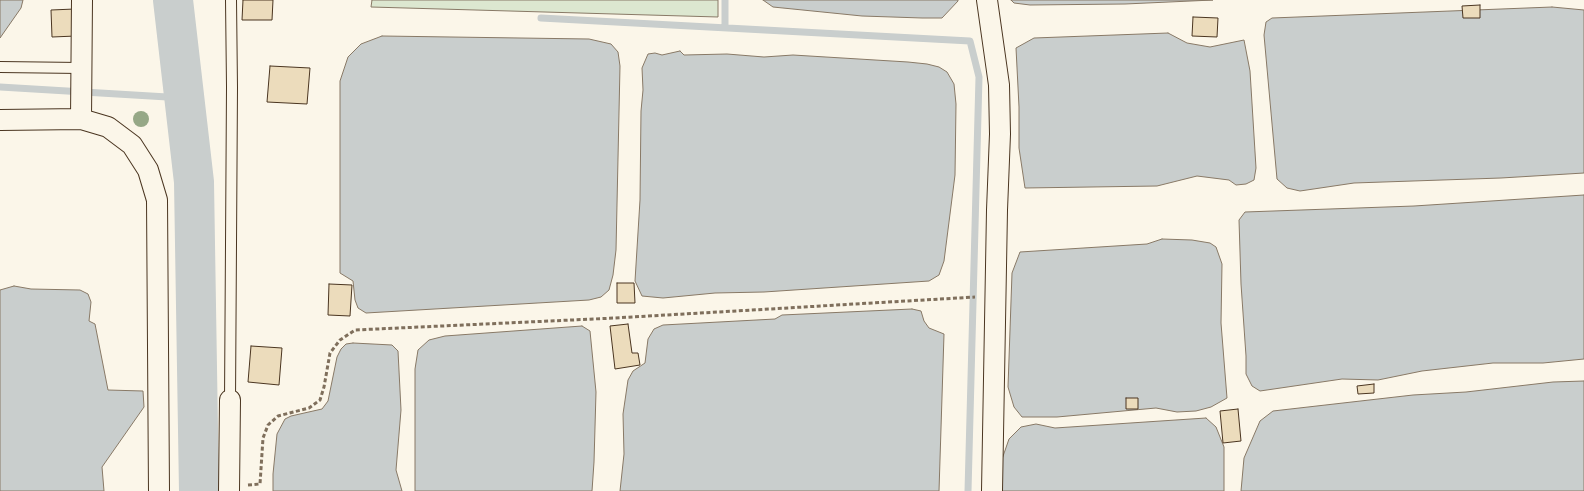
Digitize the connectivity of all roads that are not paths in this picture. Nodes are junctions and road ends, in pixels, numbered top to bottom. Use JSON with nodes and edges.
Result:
{"nodes":[{"id":1,"x":82,"y":0,"type":"edge"},
{"id":2,"x":231,"y":0,"type":"edge"},
{"id":3,"x":987,"y":0,"type":"edge"},
{"id":4,"x":0,"y":67,"type":"edge"},
{"id":5,"x":81,"y":68,"type":"junction"},
{"id":6,"x":81,"y":119,"type":"junction"},
{"id":7,"x":0,"y":120,"type":"edge"},
{"id":8,"x":230,"y":400,"type":"joint"},
{"id":9,"x":229,"y":488,"type":"edge"},
{"id":10,"x":159,"y":491,"type":"edge"},
{"id":11,"x":992,"y":491,"type":"edge"}],
"edges":[{"from":1,"to":5,"type":"street"},
{"from":2,"to":8,"type":"lane"},
{"from":3,"to":11,"type":"street"},
{"from":4,"to":5,"type":"lane"},
{"from":5,"to":6,"type":"street"},
{"from":6,"to":7,"type":"street"},
{"from":6,"to":10,"type":"street"},
{"from":8,"to":9,"type":"street"}]}
